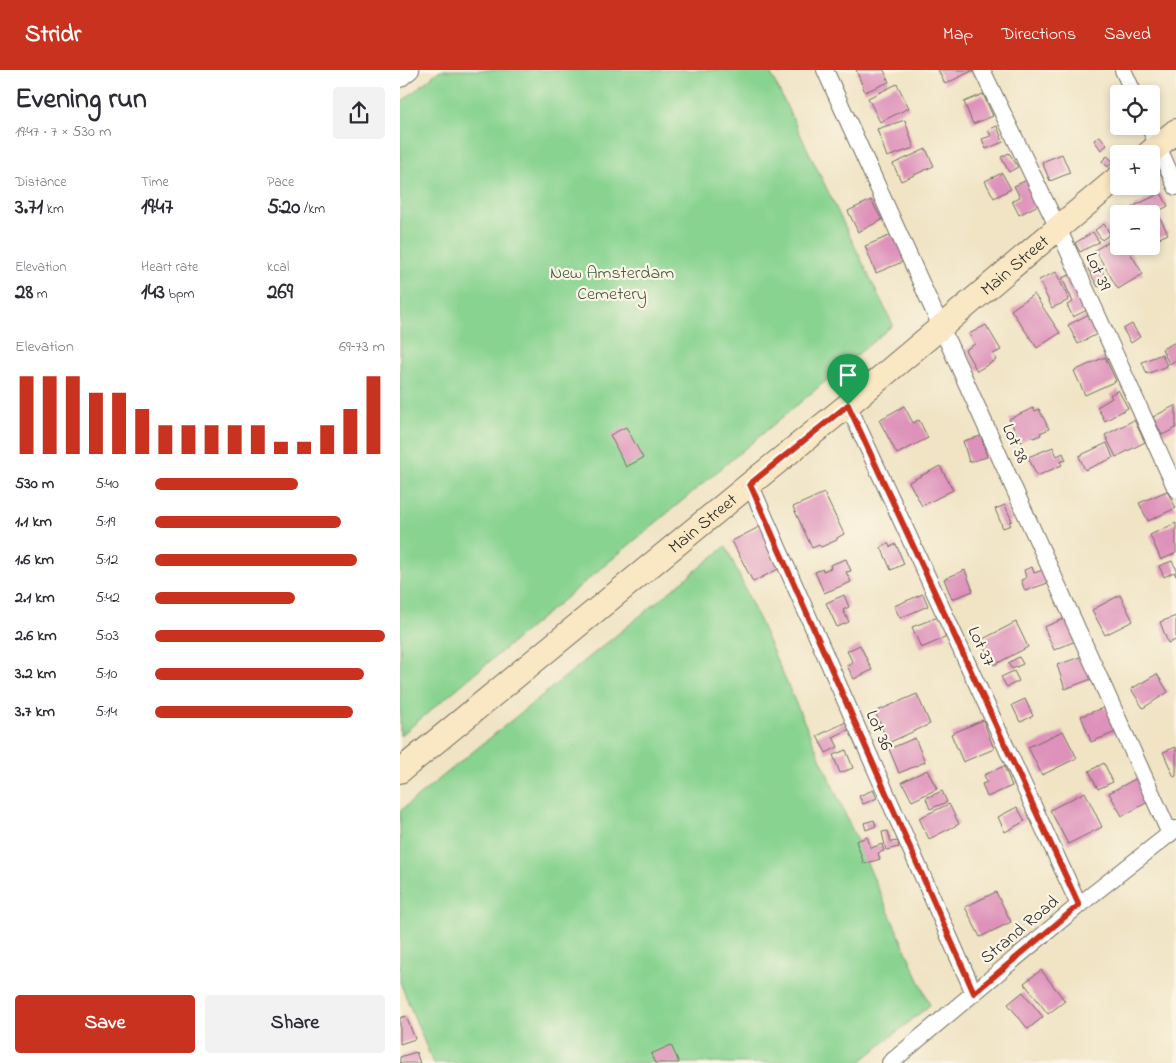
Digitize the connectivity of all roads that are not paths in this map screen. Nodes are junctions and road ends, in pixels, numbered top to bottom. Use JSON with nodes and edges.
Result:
{"nodes":[{"id":1,"x":411,"y":70,"type":"edge"},
{"id":2,"x":825,"y":70,"type":"edge"},
{"id":3,"x":982,"y":70,"type":"edge"},
{"id":4,"x":1122,"y":70,"type":"edge"},
{"id":5,"x":400,"y":79,"type":"edge"},
{"id":6,"x":1130,"y":85,"type":"edge"},
{"id":7,"x":1176,"y":131,"type":"edge"},
{"id":8,"x":1151,"y":142,"type":"edge"},
{"id":9,"x":1110,"y":185,"type":"edge"},
{"id":10,"x":1176,"y":187,"type":"edge"},
{"id":11,"x":1058,"y":228,"type":"junction"},
{"id":12,"x":941,"y":327,"type":"junction"},
{"id":13,"x":848,"y":405,"type":"junction"},
{"id":14,"x":750,"y":484,"type":"junction"},
{"id":15,"x":1176,"y":489,"type":"edge"},
{"id":16,"x":400,"y":771,"type":"edge"},
{"id":17,"x":1173,"y":831,"type":"edge"},
{"id":18,"x":1079,"y":905,"type":"junction"},
{"id":19,"x":974,"y":993,"type":"junction"},
{"id":20,"x":890,"y":1063,"type":"edge"}],
"edges":[{"from":1,"to":5,"type":"street"},
{"from":2,"to":12,"type":"street","name":"Lot 38"},
{"from":3,"to":11,"type":"street","name":"Lot 39"},
{"from":4,"to":6,"type":"street"},
{"from":7,"to":8,"type":"street"},
{"from":8,"to":10,"type":"street"},
{"from":9,"to":11,"type":"street","name":"Main Street"},
{"from":11,"to":12,"type":"street","name":"Main Street"},
{"from":11,"to":15,"type":"street","name":"Lot 39"},
{"from":12,"to":13,"type":"street","name":"Main Street"},
{"from":12,"to":17,"type":"street","name":"Lot 38"},
{"from":13,"to":14,"type":"street","name":"Main Street"},
{"from":13,"to":18,"type":"street","name":"Lot 37"},
{"from":14,"to":16,"type":"street","name":"Main Street"},
{"from":14,"to":19,"type":"street","name":"Lot 36"},
{"from":17,"to":18,"type":"street","name":"Strand Road"},
{"from":18,"to":19,"type":"street","name":"Strand Road"},
{"from":19,"to":20,"type":"street","name":"Strand Road"}]}
